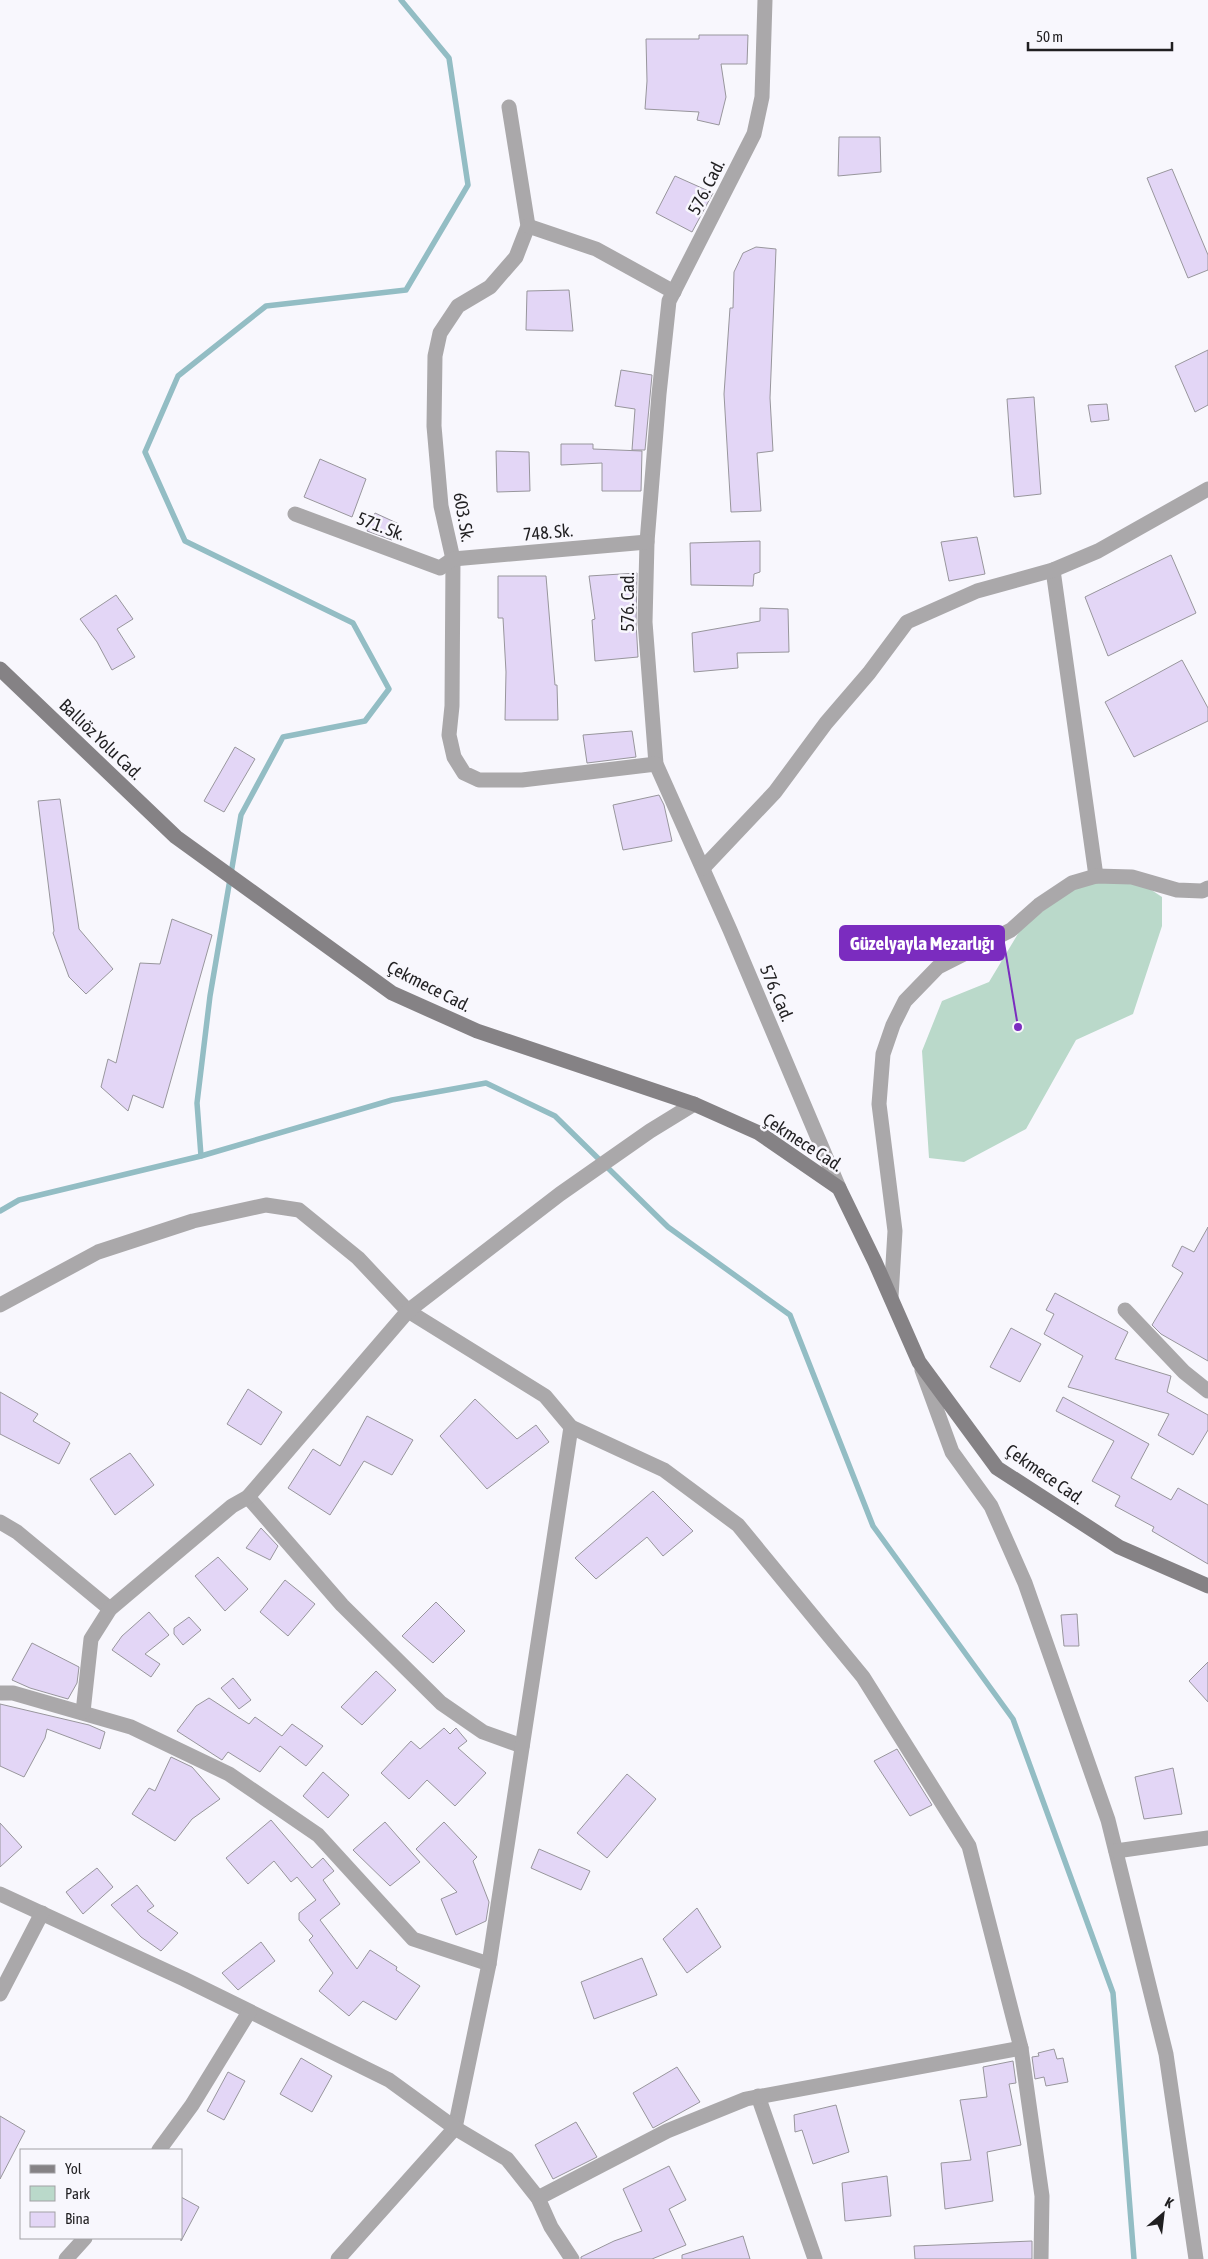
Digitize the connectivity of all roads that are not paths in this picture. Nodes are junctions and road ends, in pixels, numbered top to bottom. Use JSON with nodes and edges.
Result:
{"nodes":[{"id":1,"x":765,"y":0,"type":"edge"},
{"id":2,"x":509,"y":107,"type":"dead end"},
{"id":3,"x":528,"y":226,"type":"junction"},
{"id":4,"x":674,"y":292,"type":"junction"},
{"id":5,"x":1208,"y":489,"type":"edge"},
{"id":6,"x":295,"y":514,"type":"dead end"},
{"id":7,"x":647,"y":542,"type":"junction"},
{"id":8,"x":453,"y":559,"type":"junction"},
{"id":9,"x":1053,"y":570,"type":"junction"},
{"id":10,"x":0,"y":668,"type":"edge"},
{"id":11,"x":656,"y":764,"type":"junction"},
{"id":12,"x":703,"y":868,"type":"junction"},
{"id":13,"x":1096,"y":876,"type":"junction"},
{"id":14,"x":1208,"y":888,"type":"edge"},
{"id":15,"x":266,"y":902,"type":"joint"},
{"id":16,"x":694,"y":1104,"type":"junction"},
{"id":17,"x":839,"y":1188,"type":"junction"},
{"id":18,"x":891,"y":1297,"type":"junction"},
{"id":19,"x":0,"y":1305,"type":"edge"},
{"id":20,"x":1125,"y":1310,"type":"dead end"},
{"id":21,"x":408,"y":1311,"type":"junction"},
{"id":22,"x":919,"y":1362,"type":"junction"},
{"id":23,"x":1208,"y":1391,"type":"edge"},
{"id":24,"x":572,"y":1427,"type":"junction"},
{"id":25,"x":248,"y":1497,"type":"junction"},
{"id":26,"x":0,"y":1522,"type":"edge"},
{"id":27,"x":1208,"y":1586,"type":"edge"},
{"id":28,"x":110,"y":1609,"type":"junction"},
{"id":29,"x":0,"y":1693,"type":"edge"},
{"id":30,"x":83,"y":1712,"type":"junction"},
{"id":31,"x":522,"y":1746,"type":"junction"},
{"id":32,"x":1208,"y":1838,"type":"edge"},
{"id":33,"x":1116,"y":1851,"type":"junction"},
{"id":34,"x":0,"y":1894,"type":"edge"},
{"id":35,"x":42,"y":1913,"type":"junction"},
{"id":36,"x":489,"y":1964,"type":"junction"},
{"id":37,"x":0,"y":1994,"type":"edge"},
{"id":38,"x":249,"y":2012,"type":"junction"},
{"id":39,"x":1020,"y":2048,"type":"junction"},
{"id":40,"x":758,"y":2096,"type":"junction"},
{"id":41,"x":455,"y":2128,"type":"junction"},
{"id":42,"x":160,"y":2149,"type":"edge"},
{"id":43,"x":538,"y":2198,"type":"junction"},
{"id":44,"x":84,"y":2239,"type":"edge"},
{"id":45,"x":66,"y":2259,"type":"edge"},
{"id":46,"x":338,"y":2259,"type":"edge"},
{"id":47,"x":572,"y":2259,"type":"edge"},
{"id":48,"x":816,"y":2259,"type":"edge"},
{"id":49,"x":1041,"y":2259,"type":"edge"},
{"id":50,"x":1196,"y":2259,"type":"edge"}],
"edges":[{"from":1,"to":4,"type":"street","name":"576. Cad."},
{"from":2,"to":3,"type":"street"},
{"from":3,"to":4,"type":"street"},
{"from":3,"to":8,"type":"street","name":"603. Sk."},
{"from":4,"to":7,"type":"street","name":"576. Cad."},
{"from":5,"to":9,"type":"street"},
{"from":6,"to":8,"type":"street","name":"571. Sk."},
{"from":7,"to":8,"type":"street","name":"748. Sk."},
{"from":7,"to":11,"type":"street","name":"576. Cad."},
{"from":8,"to":11,"type":"street","name":"603. Sk."},
{"from":9,"to":12,"type":"street"},
{"from":9,"to":13,"type":"street"},
{"from":10,"to":15,"type":"street","name":"Ballıöz Yolu Cad."},
{"from":11,"to":12,"type":"street","name":"576. Cad."},
{"from":12,"to":17,"type":"street","name":"576. Cad."},
{"from":13,"to":14,"type":"street"},
{"from":13,"to":18,"type":"street"},
{"from":15,"to":16,"type":"street","name":"Çekmece Cad."},
{"from":16,"to":17,"type":"street","name":"Çekmece Cad."},
{"from":16,"to":21,"type":"street"},
{"from":17,"to":18,"type":"street","name":"Çekmece Cad."},
{"from":18,"to":22,"type":"street","name":"Çekmece Cad."},
{"from":19,"to":21,"type":"street"},
{"from":20,"to":23,"type":"street"},
{"from":21,"to":24,"type":"street"},
{"from":21,"to":25,"type":"street"},
{"from":22,"to":27,"type":"street","name":"Çekmece Cad."},
{"from":22,"to":33,"type":"street"},
{"from":24,"to":31,"type":"street"},
{"from":24,"to":39,"type":"street"},
{"from":25,"to":28,"type":"street"},
{"from":25,"to":31,"type":"street"},
{"from":26,"to":28,"type":"street"},
{"from":28,"to":30,"type":"street"},
{"from":29,"to":30,"type":"street"},
{"from":30,"to":36,"type":"street"},
{"from":31,"to":36,"type":"street"},
{"from":32,"to":33,"type":"street"},
{"from":33,"to":50,"type":"street"},
{"from":34,"to":35,"type":"street"},
{"from":35,"to":37,"type":"street"},
{"from":35,"to":38,"type":"street"},
{"from":36,"to":41,"type":"street"},
{"from":38,"to":41,"type":"street"},
{"from":38,"to":42,"type":"street"},
{"from":39,"to":40,"type":"street"},
{"from":39,"to":49,"type":"street"},
{"from":40,"to":43,"type":"street"},
{"from":40,"to":48,"type":"street"},
{"from":41,"to":43,"type":"street"},
{"from":41,"to":46,"type":"street"},
{"from":43,"to":47,"type":"street"},
{"from":44,"to":45,"type":"street"}]}
